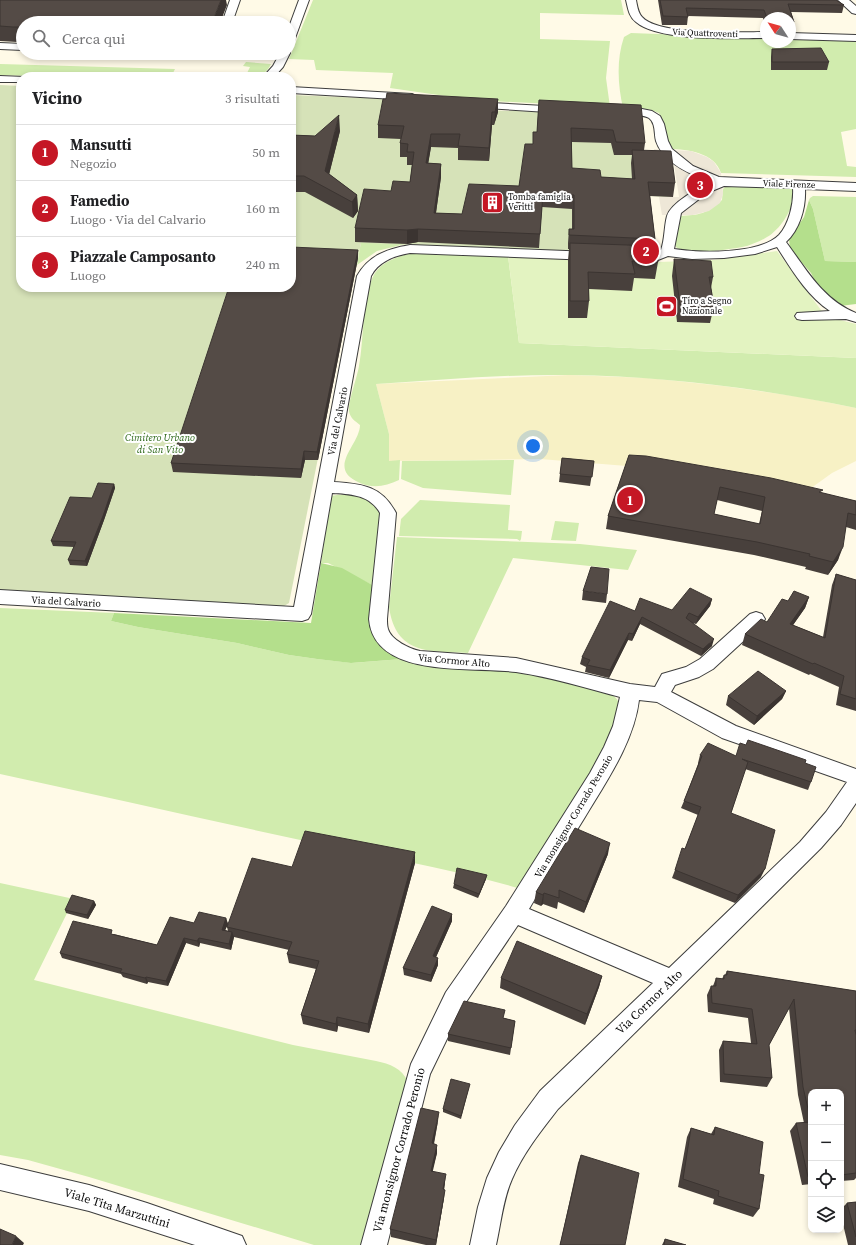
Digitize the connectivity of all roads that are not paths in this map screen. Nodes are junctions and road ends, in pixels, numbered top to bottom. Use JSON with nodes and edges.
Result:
{"nodes":[{"id":1,"x":235,"y":0,"type":"edge"},
{"id":2,"x":304,"y":0,"type":"edge"},
{"id":3,"x":631,"y":0,"type":"edge"},
{"id":4,"x":843,"y":0,"type":"edge"},
{"id":5,"x":856,"y":11,"type":"edge"},
{"id":6,"x":229,"y":16,"type":"edge"},
{"id":7,"x":296,"y":22,"type":"edge"},
{"id":8,"x":760,"y":36,"type":"edge"},
{"id":9,"x":796,"y":36,"type":"edge"},
{"id":10,"x":856,"y":38,"type":"edge"},
{"id":11,"x":0,"y":46,"type":"edge"},
{"id":12,"x":16,"y":47,"type":"edge"},
{"id":13,"x":284,"y":60,"type":"edge"},
{"id":14,"x":281,"y":72,"type":"edge"},
{"id":15,"x":0,"y":79,"type":"edge"},
{"id":16,"x":16,"y":79,"type":"edge"},
{"id":17,"x":296,"y":84,"type":"edge"},
{"id":18,"x":296,"y":90,"type":"edge"},
{"id":19,"x":319,"y":92,"type":"junction"},
{"id":20,"x":421,"y":98,"type":"edge"},
{"id":21,"x":461,"y":104,"type":"edge"},
{"id":22,"x":576,"y":110,"type":"edge"},
{"id":23,"x":606,"y":111,"type":"edge"},
{"id":24,"x":722,"y":182,"type":"junction"},
{"id":25,"x":799,"y":185,"type":"junction"},
{"id":26,"x":856,"y":187,"type":"edge"},
{"id":27,"x":780,"y":240,"type":"junction"},
{"id":28,"x":666,"y":252,"type":"junction"},
{"id":29,"x":802,"y":316,"type":"dead end"},
{"id":30,"x":851,"y":317,"type":"edge"},
{"id":31,"x":325,"y":487,"type":"junction"},
{"id":32,"x":0,"y":598,"type":"edge"},
{"id":33,"x":756,"y":619,"type":"dead end"},
{"id":34,"x":630,"y":692,"type":"junction"},
{"id":35,"x":660,"y":695,"type":"junction"},
{"id":36,"x":856,"y":777,"type":"edge"},
{"id":37,"x":856,"y":784,"type":"edge"},
{"id":38,"x":514,"y":913,"type":"junction"},
{"id":39,"x":671,"y":980,"type":"junction"},
{"id":40,"x":0,"y":1177,"type":"edge"},
{"id":41,"x":233,"y":1245,"type":"edge"},
{"id":42,"x":374,"y":1245,"type":"edge"},
{"id":43,"x":483,"y":1245,"type":"edge"}],
"edges":[{"from":1,"to":6,"type":"street"},
{"from":2,"to":7,"type":"street"},
{"from":3,"to":8,"type":"street","name":"Via Quattroventi"},
{"from":4,"to":5,"type":"street"},
{"from":9,"to":10,"type":"street"},
{"from":11,"to":12,"type":"street"},
{"from":13,"to":14,"type":"street"},
{"from":15,"to":16,"type":"street"},
{"from":17,"to":19,"type":"street"},
{"from":18,"to":19,"type":"street"},
{"from":19,"to":20,"type":"street"},
{"from":21,"to":22,"type":"street"},
{"from":23,"to":24,"type":"street"},
{"from":24,"to":25,"type":"street","name":"Viale Firenze"},
{"from":24,"to":28,"type":"street"},
{"from":25,"to":26,"type":"street","name":"Viale Firenze"},
{"from":25,"to":27,"type":"street"},
{"from":27,"to":28,"type":"street"},
{"from":27,"to":30,"type":"street"},
{"from":28,"to":31,"type":"street","name":"Via del Calvario"},
{"from":29,"to":30,"type":"street"},
{"from":31,"to":32,"type":"street","name":"Via del Calvario"},
{"from":31,"to":34,"type":"street","name":"Via Cormor Alto"},
{"from":33,"to":35,"type":"street"},
{"from":34,"to":35,"type":"street","name":"Via Cormor Alto"},
{"from":34,"to":38,"type":"street","name":"Via monsignor Corrado Peronio"},
{"from":35,"to":36,"type":"street","name":"Via Cormor Alto"},
{"from":37,"to":39,"type":"street","name":"Via Cormor Alto"},
{"from":38,"to":39,"type":"street"},
{"from":38,"to":42,"type":"street","name":"Via monsignor Corrado Peronio"},
{"from":39,"to":43,"type":"street","name":"Via Cormor Alto"},
{"from":40,"to":41,"type":"street","name":"Viale Tita Marzuttini"}]}
